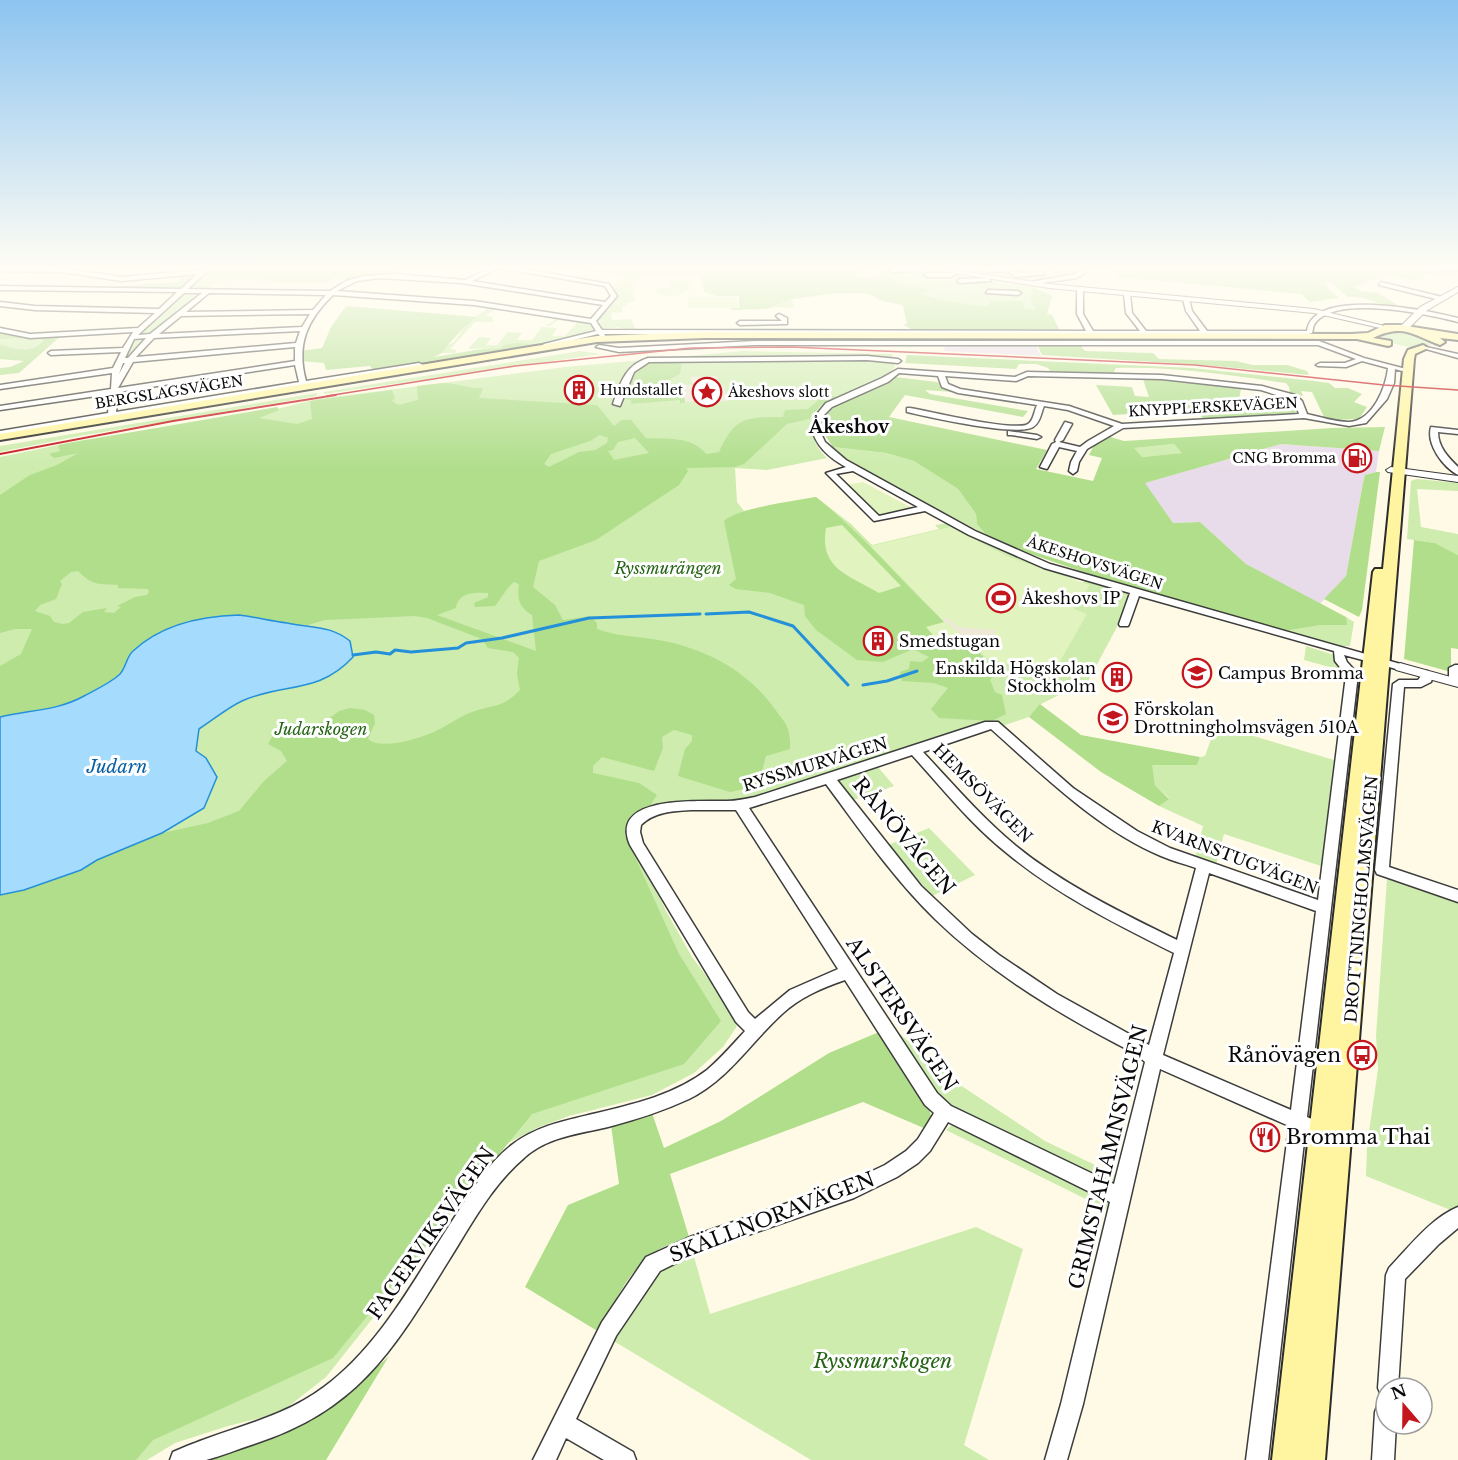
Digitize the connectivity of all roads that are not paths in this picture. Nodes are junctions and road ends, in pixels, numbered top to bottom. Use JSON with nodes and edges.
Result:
{"nodes":[{"id":1,"x":21,"y":334,"type":"edge"},
{"id":2,"x":64,"y":334,"type":"edge"},
{"id":3,"x":134,"y":334,"type":"edge"},
{"id":4,"x":154,"y":334,"type":"edge"},
{"id":5,"x":206,"y":334,"type":"edge"},
{"id":6,"x":302,"y":334,"type":"edge"},
{"id":7,"x":599,"y":334,"type":"edge"},
{"id":8,"x":628,"y":334,"type":"edge"},
{"id":9,"x":1373,"y":334,"type":"edge"},
{"id":10,"x":1377,"y":334,"type":"edge"},
{"id":11,"x":1427,"y":334,"type":"edge"},
{"id":12,"x":1436,"y":334,"type":"edge"},
{"id":13,"x":132,"y":337,"type":"junction"},
{"id":14,"x":151,"y":337,"type":"junction"},
{"id":15,"x":1458,"y":338,"type":"edge"},
{"id":16,"x":602,"y":341,"type":"junction"},
{"id":17,"x":896,"y":343,"type":"junction"},
{"id":18,"x":1440,"y":343,"type":"junction"},
{"id":19,"x":1391,"y":344,"type":"junction"},
{"id":20,"x":298,"y":345,"type":"junction"},
{"id":21,"x":1426,"y":348,"type":"junction"},
{"id":22,"x":124,"y":350,"type":"junction"},
{"id":23,"x":51,"y":353,"type":"dead end"},
{"id":24,"x":1458,"y":355,"type":"edge"},
{"id":25,"x":1362,"y":359,"type":"junction"},
{"id":26,"x":130,"y":360,"type":"junction"},
{"id":27,"x":119,"y":361,"type":"junction"},
{"id":28,"x":898,"y":361,"type":"junction"},
{"id":29,"x":297,"y":363,"type":"junction"},
{"id":30,"x":1320,"y":365,"type":"dead end"},
{"id":31,"x":1401,"y":369,"type":"junction"},
{"id":32,"x":116,"y":370,"type":"junction"},
{"id":33,"x":898,"y":371,"type":"junction"},
{"id":34,"x":941,"y":375,"type":"junction"},
{"id":35,"x":303,"y":384,"type":"junction"},
{"id":36,"x":0,"y":387,"type":"edge"},
{"id":37,"x":113,"y":391,"type":"junction"},
{"id":38,"x":617,"y":404,"type":"dead end"},
{"id":39,"x":1041,"y":404,"type":"junction"},
{"id":40,"x":0,"y":408,"type":"edge"},
{"id":41,"x":910,"y":410,"type":"dead end"},
{"id":42,"x":112,"y":414,"type":"junction"},
{"id":43,"x":933,"y":414,"type":"junction"},
{"id":44,"x":1304,"y":416,"type":"junction"},
{"id":45,"x":927,"y":423,"type":"dead end"},
{"id":46,"x":1068,"y":424,"type":"dead end"},
{"id":47,"x":1121,"y":426,"type":"junction"},
{"id":48,"x":1002,"y":431,"type":"junction"},
{"id":49,"x":1458,"y":432,"type":"edge"},
{"id":50,"x":0,"y":437,"type":"edge"},
{"id":51,"x":1037,"y":437,"type":"dead end"},
{"id":52,"x":1059,"y":440,"type":"dead end"},
{"id":53,"x":1082,"y":450,"type":"junction"},
{"id":54,"x":1044,"y":467,"type":"dead end"},
{"id":55,"x":854,"y":468,"type":"junction"},
{"id":56,"x":1073,"y":471,"type":"dead end"},
{"id":57,"x":1395,"y":471,"type":"junction"},
{"id":58,"x":1458,"y":472,"type":"edge"},
{"id":59,"x":1458,"y":479,"type":"edge"},
{"id":60,"x":925,"y":508,"type":"junction"},
{"id":61,"x":1135,"y":593,"type":"junction"},
{"id":62,"x":1124,"y":624,"type":"dead end"},
{"id":63,"x":1339,"y":651,"type":"junction"},
{"id":64,"x":1384,"y":663,"type":"junction"},
{"id":65,"x":1427,"y":675,"type":"junction"},
{"id":66,"x":1456,"y":676,"type":"edge"},
{"id":67,"x":994,"y":725,"type":"joint"},
{"id":68,"x":914,"y":750,"type":"junction"},
{"id":69,"x":829,"y":778,"type":"junction"},
{"id":70,"x":740,"y":805,"type":"junction"},
{"id":71,"x":1204,"y":865,"type":"junction"},
{"id":72,"x":1458,"y":896,"type":"edge"},
{"id":73,"x":1324,"y":908,"type":"junction"},
{"id":74,"x":1183,"y":950,"type":"junction"},
{"id":75,"x":847,"y":972,"type":"junction"},
{"id":76,"x":756,"y":1030,"type":"junction"},
{"id":77,"x":1154,"y":1059,"type":"junction"},
{"id":78,"x":945,"y":1112,"type":"junction"},
{"id":79,"x":1319,"y":1130,"type":"junction"},
{"id":80,"x":1120,"y":1197,"type":"junction"},
{"id":81,"x":1458,"y":1216,"type":"edge"},
{"id":82,"x":1389,"y":1376,"type":"edge"},
{"id":83,"x":562,"y":1423,"type":"junction"},
{"id":84,"x":1384,"y":1436,"type":"edge"},
{"id":85,"x":181,"y":1460,"type":"edge"},
{"id":86,"x":544,"y":1460,"type":"edge"},
{"id":87,"x":625,"y":1460,"type":"edge"},
{"id":88,"x":1056,"y":1460,"type":"edge"},
{"id":89,"x":1257,"y":1460,"type":"edge"},
{"id":90,"x":1287,"y":1460,"type":"edge"},
{"id":91,"x":1310,"y":1460,"type":"edge"},
{"id":92,"x":1383,"y":1460,"type":"edge"}],
"edges":[{"from":1,"to":2,"type":"street"},
{"from":3,"to":13,"type":"street"},
{"from":4,"to":14,"type":"street"},
{"from":5,"to":14,"type":"street"},
{"from":6,"to":20,"type":"street"},
{"from":7,"to":16,"type":"street"},
{"from":8,"to":16,"type":"street","name":"BERGSLAGSVÄGEN"},
{"from":9,"to":16,"type":"main road","name":"BERGSLAGSVÄGEN"},
{"from":10,"to":19,"type":"main road"},
{"from":11,"to":18,"type":"main road"},
{"from":12,"to":15,"type":"main road"},
{"from":13,"to":14,"type":"street"},
{"from":13,"to":22,"type":"street"},
{"from":14,"to":26,"type":"street"},
{"from":15,"to":18,"type":"main road"},
{"from":16,"to":17,"type":"street","name":"BERGSLAGSVÄGEN"},
{"from":16,"to":19,"type":"main road","name":"BERGSLAGSVÄGEN"},
{"from":16,"to":35,"type":"street","name":"BERGSLAGSVÄGEN"},
{"from":16,"to":50,"type":"main road","name":"BERGSLAGSVÄGEN"},
{"from":17,"to":25,"type":"street","name":"BERGSLAGSVÄGEN"},
{"from":17,"to":28,"type":"street"},
{"from":18,"to":21,"type":"main road"},
{"from":18,"to":24,"type":"street"},
{"from":19,"to":21,"type":"main road","name":"BERGSLAGSVÄGEN"},
{"from":19,"to":31,"type":"main road","name":"DROTTNINGHOLMSVÄGEN"},
{"from":20,"to":26,"type":"street"},
{"from":20,"to":29,"type":"street"},
{"from":21,"to":24,"type":"street"},
{"from":21,"to":31,"type":"main road","name":"DROTTNINGHOLMSVÄGEN"},
{"from":22,"to":23,"type":"street"},
{"from":22,"to":27,"type":"street"},
{"from":25,"to":30,"type":"street"},
{"from":25,"to":31,"type":"street"},
{"from":26,"to":27,"type":"street"},
{"from":26,"to":37,"type":"street"},
{"from":27,"to":32,"type":"street"},
{"from":28,"to":33,"type":"street"},
{"from":28,"to":38,"type":"street"},
{"from":29,"to":35,"type":"street"},
{"from":29,"to":37,"type":"street"},
{"from":31,"to":44,"type":"street","name":"KNYPPLERSKEVÄGEN"},
{"from":31,"to":57,"type":"main road","name":"DROTTNINGHOLMSVÄGEN"},
{"from":32,"to":36,"type":"street"},
{"from":32,"to":37,"type":"street"},
{"from":33,"to":34,"type":"street"},
{"from":33,"to":55,"type":"street","name":"ÅKESHOVSVÄGEN"},
{"from":34,"to":39,"type":"street","name":"KNYPPLERSKEVÄGEN"},
{"from":34,"to":44,"type":"street"},
{"from":35,"to":42,"type":"street","name":"BERGSLAGSVÄGEN"},
{"from":37,"to":40,"type":"street"},
{"from":37,"to":42,"type":"street"},
{"from":39,"to":47,"type":"street","name":"KNYPPLERSKEVÄGEN"},
{"from":39,"to":48,"type":"street"},
{"from":41,"to":43,"type":"street"},
{"from":42,"to":50,"type":"street","name":"BERGSLAGSVÄGEN"},
{"from":43,"to":45,"type":"street"},
{"from":43,"to":48,"type":"street"},
{"from":44,"to":47,"type":"street","name":"KNYPPLERSKEVÄGEN"},
{"from":46,"to":52,"type":"street"},
{"from":47,"to":53,"type":"street"},
{"from":48,"to":51,"type":"street"},
{"from":49,"to":58,"type":"street"},
{"from":53,"to":54,"type":"street"},
{"from":53,"to":56,"type":"street"},
{"from":55,"to":60,"type":"street","name":"ÅKESHOVSVÄGEN"},
{"from":55,"to":60,"type":"street"},
{"from":57,"to":59,"type":"street"},
{"from":57,"to":64,"type":"main road","name":"DROTTNINGHOLMSVÄGEN"},
{"from":60,"to":61,"type":"street","name":"ÅKESHOVSVÄGEN"},
{"from":61,"to":62,"type":"street"},
{"from":61,"to":63,"type":"street","name":"ÅKESHOVSVÄGEN"},
{"from":63,"to":64,"type":"street","name":"ÅKESHOVSVÄGEN"},
{"from":63,"to":73,"type":"street","name":"DROTTNINGHOLMSVÄGEN"},
{"from":64,"to":65,"type":"street","name":"ÅKESHOVSVÄGEN"},
{"from":64,"to":79,"type":"main road","name":"DROTTNINGHOLMSVÄGEN"},
{"from":65,"to":66,"type":"street","name":"ÅKESHOVSVÄGEN"},
{"from":65,"to":72,"type":"street","name":"DROTTNINGHOLMSVÄGEN"},
{"from":67,"to":68,"type":"street","name":"RYSSMURVÄGEN"},
{"from":67,"to":71,"type":"street","name":"KVARNSTUGVÄGEN"},
{"from":68,"to":69,"type":"street","name":"RYSSMURVÄGEN"},
{"from":68,"to":74,"type":"street","name":"HEMSÖVÄGEN"},
{"from":69,"to":70,"type":"street","name":"RYSSMURVÄGEN"},
{"from":69,"to":77,"type":"street","name":"RÅNÖVÄGEN"},
{"from":70,"to":75,"type":"street","name":"ALSTERSVÄGEN"},
{"from":70,"to":76,"type":"street","name":"RYSSMURVÄGEN"},
{"from":71,"to":73,"type":"street","name":"KVARNSTUGVÄGEN"},
{"from":71,"to":74,"type":"street","name":"GRIMSTAHAMNSVÄGEN"},
{"from":73,"to":79,"type":"street","name":"DROTTNINGHOLMSVÄGEN"},
{"from":74,"to":77,"type":"street","name":"GRIMSTAHAMNSVÄGEN"},
{"from":75,"to":76,"type":"street","name":"FAGERVIKSVÄGEN"},
{"from":75,"to":78,"type":"street","name":"ALSTERSVÄGEN"},
{"from":76,"to":85,"type":"street","name":"FAGERVIKSVÄGEN"},
{"from":77,"to":79,"type":"street","name":"RÅNÖVÄGEN"},
{"from":77,"to":80,"type":"street","name":"GRIMSTAHAMNSVÄGEN"},
{"from":78,"to":80,"type":"street","name":"ALSTERSVÄGEN"},
{"from":78,"to":83,"type":"street","name":"SKÄLLNORAVÄGEN"},
{"from":79,"to":89,"type":"street","name":"DROTTNINGHOLMSVÄGEN"},
{"from":79,"to":90,"type":"main road","name":"DROTTNINGHOLMSVÄGEN"},
{"from":79,"to":91,"type":"main road","name":"DROTTNINGHOLMSVÄGEN"},
{"from":80,"to":88,"type":"street","name":"GRIMSTAHAMNSVÄGEN"},
{"from":81,"to":82,"type":"street"},
{"from":83,"to":86,"type":"street","name":"SKÄLLNORAVÄGEN"},
{"from":83,"to":87,"type":"street"},
{"from":84,"to":92,"type":"street"}]}
